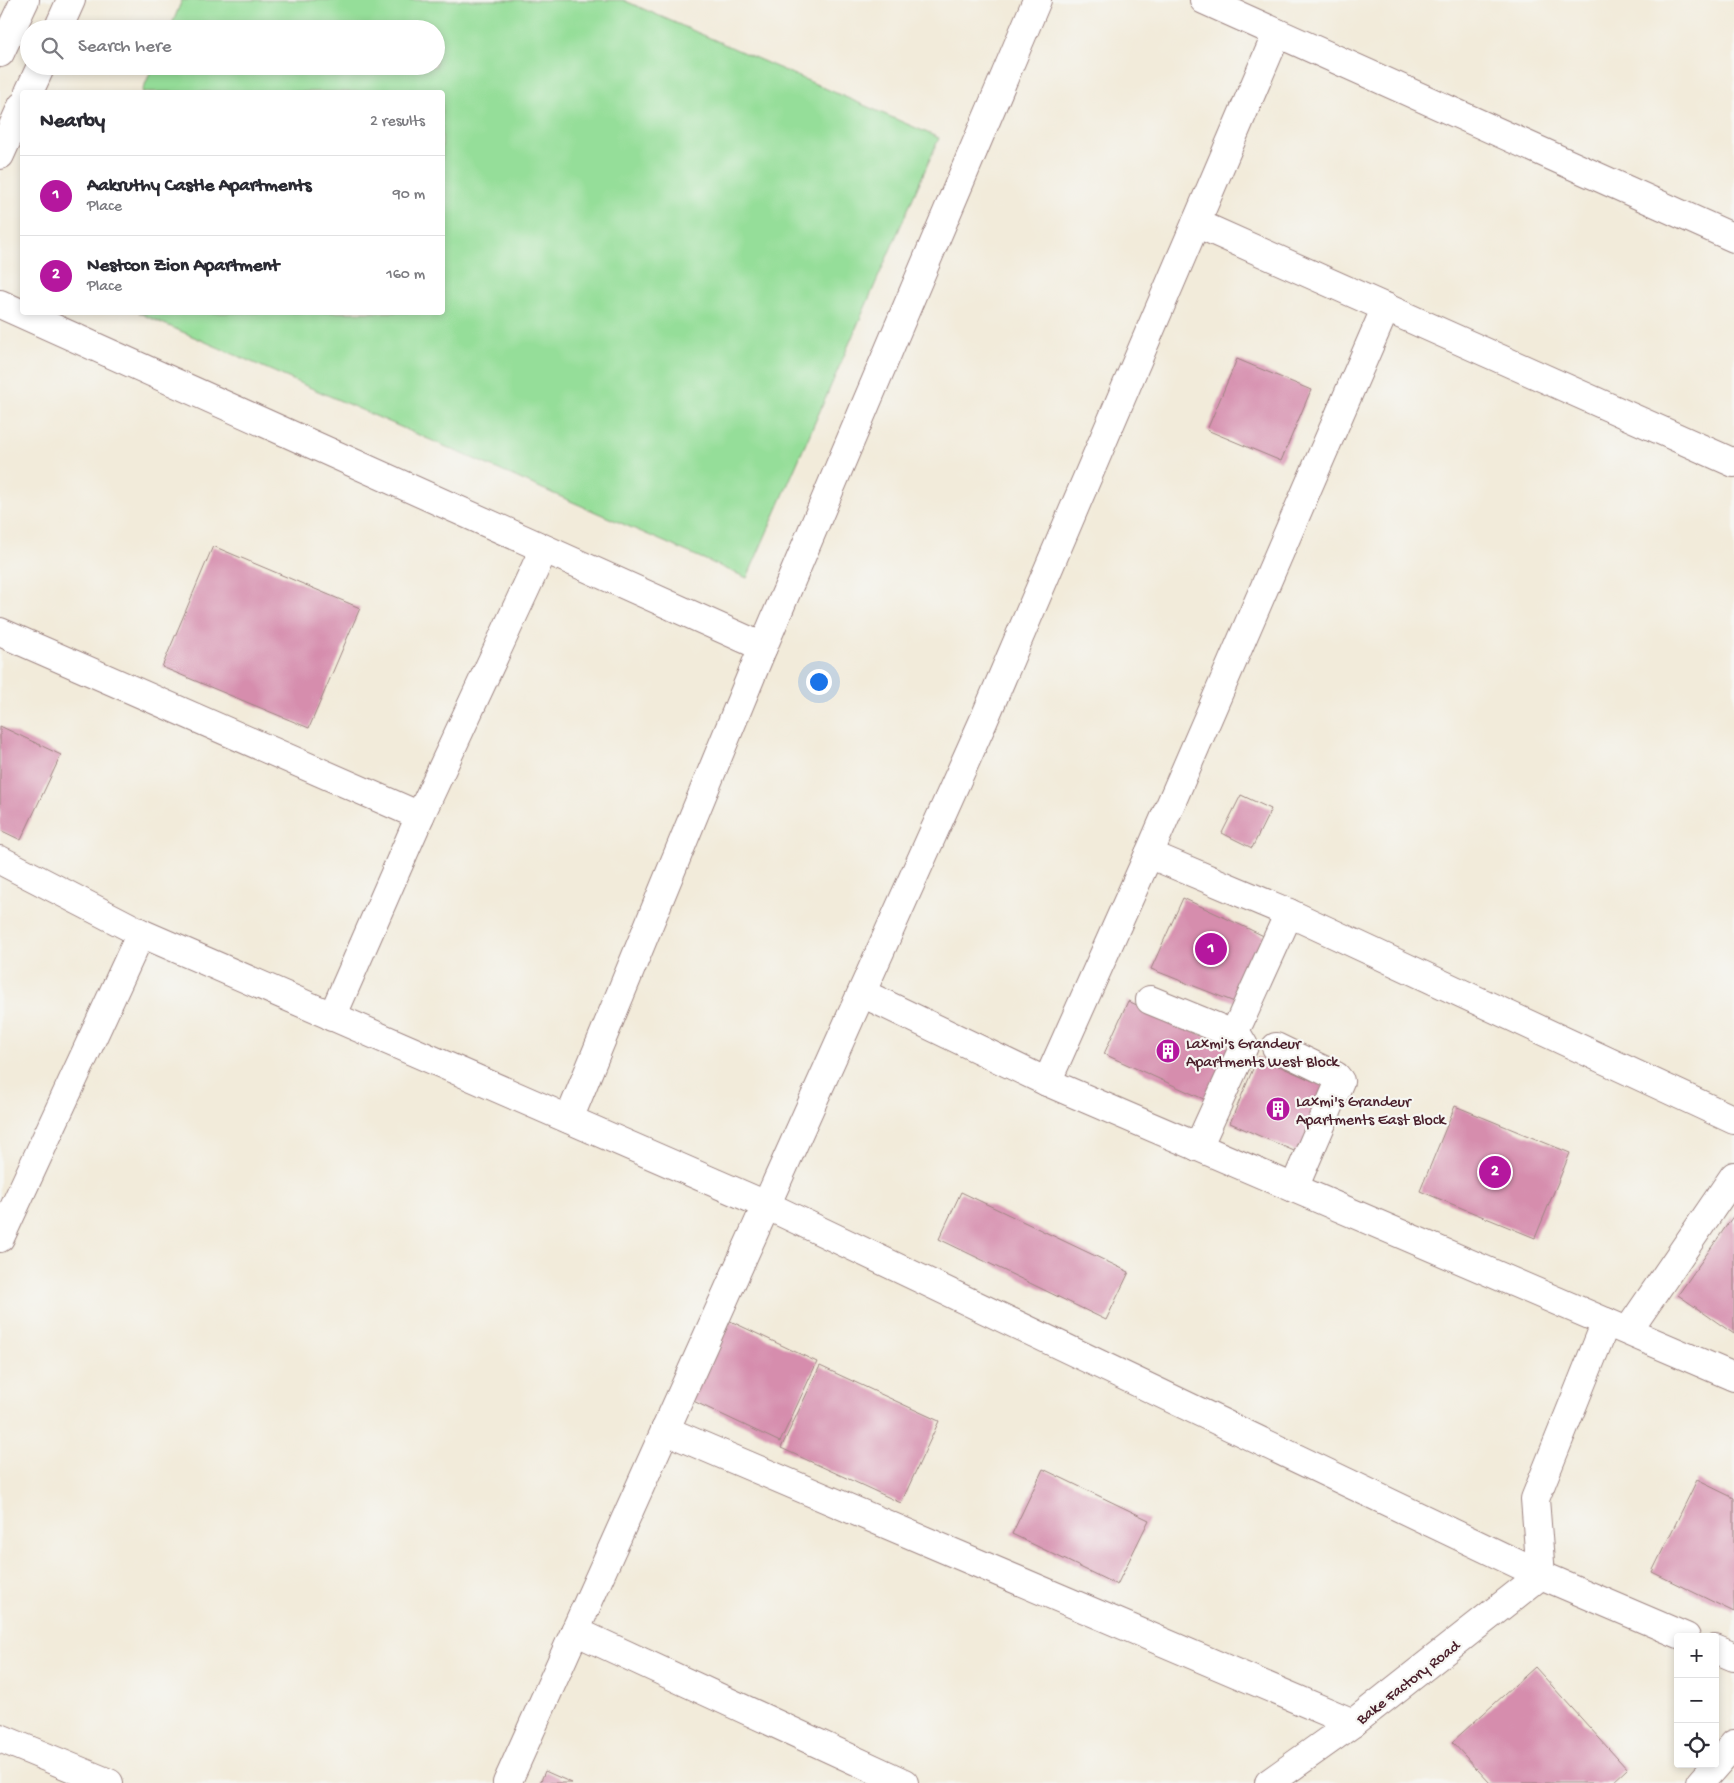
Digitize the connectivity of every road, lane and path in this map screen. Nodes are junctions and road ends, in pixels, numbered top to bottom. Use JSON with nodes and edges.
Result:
{"nodes":[{"id":1,"x":25,"y":0,"type":"edge"},
{"id":2,"x":71,"y":0,"type":"edge"},
{"id":3,"x":1037,"y":0,"type":"edge"},
{"id":4,"x":1204,"y":0,"type":"edge"},
{"id":5,"x":62,"y":20,"type":"edge"},
{"id":6,"x":1277,"y":33,"type":"junction"},
{"id":7,"x":0,"y":53,"type":"edge"},
{"id":8,"x":37,"y":75,"type":"edge"},
{"id":9,"x":30,"y":90,"type":"edge"},
{"id":10,"x":20,"y":110,"type":"edge"},
{"id":11,"x":0,"y":155,"type":"edge"},
{"id":12,"x":1196,"y":222,"type":"junction"},
{"id":13,"x":1734,"y":238,"type":"edge"},
{"id":14,"x":0,"y":304,"type":"edge"},
{"id":15,"x":1386,"y":307,"type":"junction"},
{"id":16,"x":20,"y":313,"type":"edge"},
{"id":17,"x":25,"y":315,"type":"edge"},
{"id":18,"x":1734,"y":463,"type":"edge"},
{"id":19,"x":544,"y":548,"type":"junction"},
{"id":20,"x":0,"y":632,"type":"edge"},
{"id":21,"x":763,"y":647,"type":"junction"},
{"id":22,"x":420,"y":816,"type":"junction"},
{"id":23,"x":1149,"y":854,"type":"junction"},
{"id":24,"x":0,"y":860,"type":"edge"},
{"id":25,"x":1289,"y":914,"type":"junction"},
{"id":26,"x":141,"y":932,"type":"junction"},
{"id":27,"x":862,"y":993,"type":"junction"},
{"id":28,"x":1150,"y":1000,"type":"dead end"},
{"id":29,"x":332,"y":1016,"type":"junction"},
{"id":30,"x":1240,"y":1021,"type":"dead end"},
{"id":31,"x":1276,"y":1047,"type":"dead end"},
{"id":32,"x":1047,"y":1082,"type":"junction"},
{"id":33,"x":569,"y":1119,"type":"junction"},
{"id":34,"x":1734,"y":1120,"type":"edge"},
{"id":35,"x":1198,"y":1147,"type":"junction"},
{"id":36,"x":1734,"y":1176,"type":"edge"},
{"id":37,"x":1294,"y":1188,"type":"junction"},
{"id":38,"x":766,"y":1205,"type":"junction"},
{"id":39,"x":0,"y":1238,"type":"edge"},
{"id":40,"x":1617,"y":1327,"type":"junction"},
{"id":41,"x":1734,"y":1377,"type":"edge"},
{"id":42,"x":665,"y":1430,"type":"junction"},
{"id":43,"x":1541,"y":1575,"type":"junction"},
{"id":44,"x":575,"y":1631,"type":"junction"},
{"id":45,"x":1677,"y":1633,"type":"edge"},
{"id":46,"x":1719,"y":1651,"type":"edge"},
{"id":47,"x":1734,"y":1657,"type":"edge"},
{"id":48,"x":1353,"y":1724,"type":"junction"},
{"id":49,"x":0,"y":1738,"type":"edge"},
{"id":50,"x":1734,"y":1744,"type":"edge"},
{"id":51,"x":92,"y":1780,"type":"edge"},
{"id":52,"x":507,"y":1783,"type":"edge"},
{"id":53,"x":904,"y":1783,"type":"edge"},
{"id":54,"x":1269,"y":1783,"type":"edge"},
{"id":55,"x":1700,"y":1783,"type":"edge"}],
"edges":[{"from":1,"to":7,"type":"street"},
{"from":2,"to":5,"type":"street"},
{"from":3,"to":21,"type":"street"},
{"from":4,"to":6,"type":"street"},
{"from":6,"to":12,"type":"street"},
{"from":6,"to":13,"type":"street"},
{"from":8,"to":9,"type":"street"},
{"from":10,"to":11,"type":"street"},
{"from":12,"to":15,"type":"street"},
{"from":12,"to":27,"type":"street"},
{"from":14,"to":16,"type":"street"},
{"from":15,"to":18,"type":"street"},
{"from":15,"to":23,"type":"street"},
{"from":17,"to":19,"type":"street"},
{"from":19,"to":21,"type":"street"},
{"from":19,"to":22,"type":"street"},
{"from":20,"to":22,"type":"street"},
{"from":21,"to":33,"type":"street"},
{"from":22,"to":29,"type":"street"},
{"from":23,"to":25,"type":"street"},
{"from":23,"to":32,"type":"street"},
{"from":24,"to":26,"type":"street"},
{"from":25,"to":30,"type":"street"},
{"from":25,"to":34,"type":"street"},
{"from":26,"to":29,"type":"street"},
{"from":26,"to":39,"type":"street"},
{"from":27,"to":32,"type":"street"},
{"from":27,"to":38,"type":"street"},
{"from":28,"to":35,"type":"street"},
{"from":29,"to":33,"type":"street"},
{"from":31,"to":37,"type":"street"},
{"from":32,"to":35,"type":"street"},
{"from":33,"to":38,"type":"street"},
{"from":35,"to":37,"type":"street"},
{"from":36,"to":40,"type":"street"},
{"from":37,"to":40,"type":"street"},
{"from":38,"to":42,"type":"street"},
{"from":38,"to":43,"type":"street"},
{"from":40,"to":41,"type":"street"},
{"from":40,"to":43,"type":"street"},
{"from":42,"to":44,"type":"street"},
{"from":42,"to":48,"type":"street"},
{"from":43,"to":45,"type":"street"},
{"from":43,"to":48,"type":"street","name":"Bake Factory Road"},
{"from":44,"to":52,"type":"street"},
{"from":44,"to":53,"type":"street"},
{"from":46,"to":47,"type":"street"},
{"from":48,"to":54,"type":"street","name":"Bake Factory Road"},
{"from":49,"to":51,"type":"street"},
{"from":50,"to":55,"type":"street"}]}
